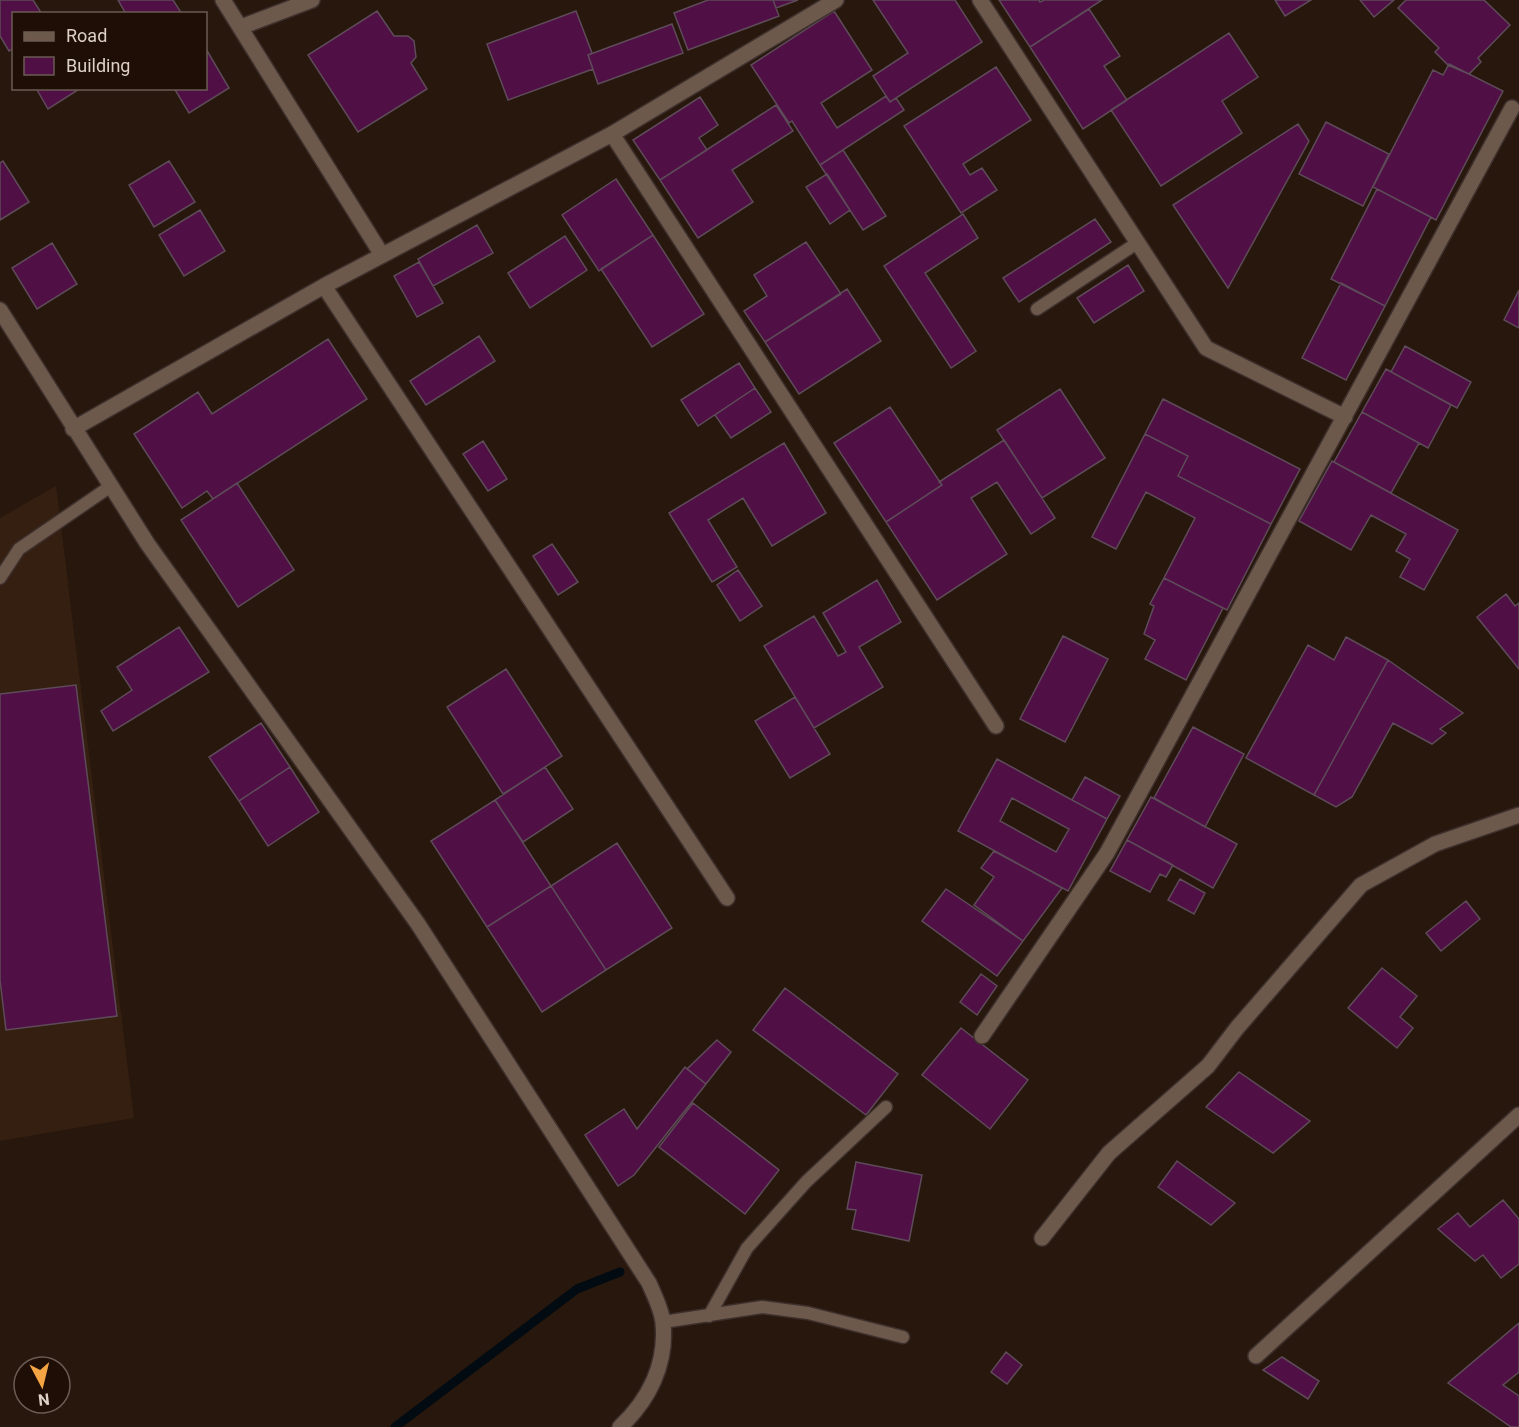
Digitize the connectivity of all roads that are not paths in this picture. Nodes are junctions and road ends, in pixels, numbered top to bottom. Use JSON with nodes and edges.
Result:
{"nodes":[{"id":1,"x":223,"y":0,"type":"edge"},
{"id":2,"x":312,"y":0,"type":"edge"},
{"id":3,"x":836,"y":0,"type":"edge"},
{"id":4,"x":980,"y":0,"type":"edge"},
{"id":5,"x":241,"y":27,"type":"junction"},
{"id":6,"x":1512,"y":108,"type":"dead end"},
{"id":7,"x":612,"y":134,"type":"junction"},
{"id":8,"x":1137,"y":243,"type":"junction"},
{"id":9,"x":382,"y":255,"type":"junction"},
{"id":10,"x":324,"y":286,"type":"junction"},
{"id":11,"x":1037,"y":309,"type":"dead end"},
{"id":12,"x":0,"y":310,"type":"edge"},
{"id":13,"x":1345,"y":417,"type":"junction"},
{"id":14,"x":73,"y":429,"type":"junction"},
{"id":15,"x":111,"y":486,"type":"junction"},
{"id":16,"x":0,"y":578,"type":"edge"},
{"id":17,"x":996,"y":726,"type":"dead end"},
{"id":18,"x":1519,"y":815,"type":"edge"},
{"id":19,"x":727,"y":898,"type":"dead end"},
{"id":20,"x":982,"y":1036,"type":"dead end"},
{"id":21,"x":886,"y":1107,"type":"dead end"},
{"id":22,"x":1519,"y":1115,"type":"edge"},
{"id":23,"x":1042,"y":1238,"type":"dead end"},
{"id":24,"x":709,"y":1316,"type":"junction"},
{"id":25,"x":663,"y":1322,"type":"junction"},
{"id":26,"x":903,"y":1337,"type":"dead end"},
{"id":27,"x":1256,"y":1356,"type":"dead end"},
{"id":28,"x":620,"y":1427,"type":"edge"}],
"edges":[{"from":1,"to":5,"type":"street"},
{"from":2,"to":5,"type":"street"},
{"from":3,"to":7,"type":"street"},
{"from":4,"to":8,"type":"street"},
{"from":5,"to":9,"type":"street"},
{"from":6,"to":13,"type":"street"},
{"from":7,"to":9,"type":"street"},
{"from":7,"to":17,"type":"street"},
{"from":8,"to":11,"type":"lane"},
{"from":8,"to":13,"type":"street"},
{"from":9,"to":10,"type":"street"},
{"from":10,"to":14,"type":"street"},
{"from":10,"to":19,"type":"street"},
{"from":12,"to":14,"type":"street"},
{"from":13,"to":20,"type":"street"},
{"from":14,"to":15,"type":"street"},
{"from":15,"to":16,"type":"lane"},
{"from":15,"to":25,"type":"street"},
{"from":18,"to":23,"type":"street"},
{"from":21,"to":24,"type":"lane"},
{"from":22,"to":27,"type":"street"},
{"from":24,"to":25,"type":"lane"},
{"from":24,"to":26,"type":"lane"},
{"from":25,"to":28,"type":"street"}]}
